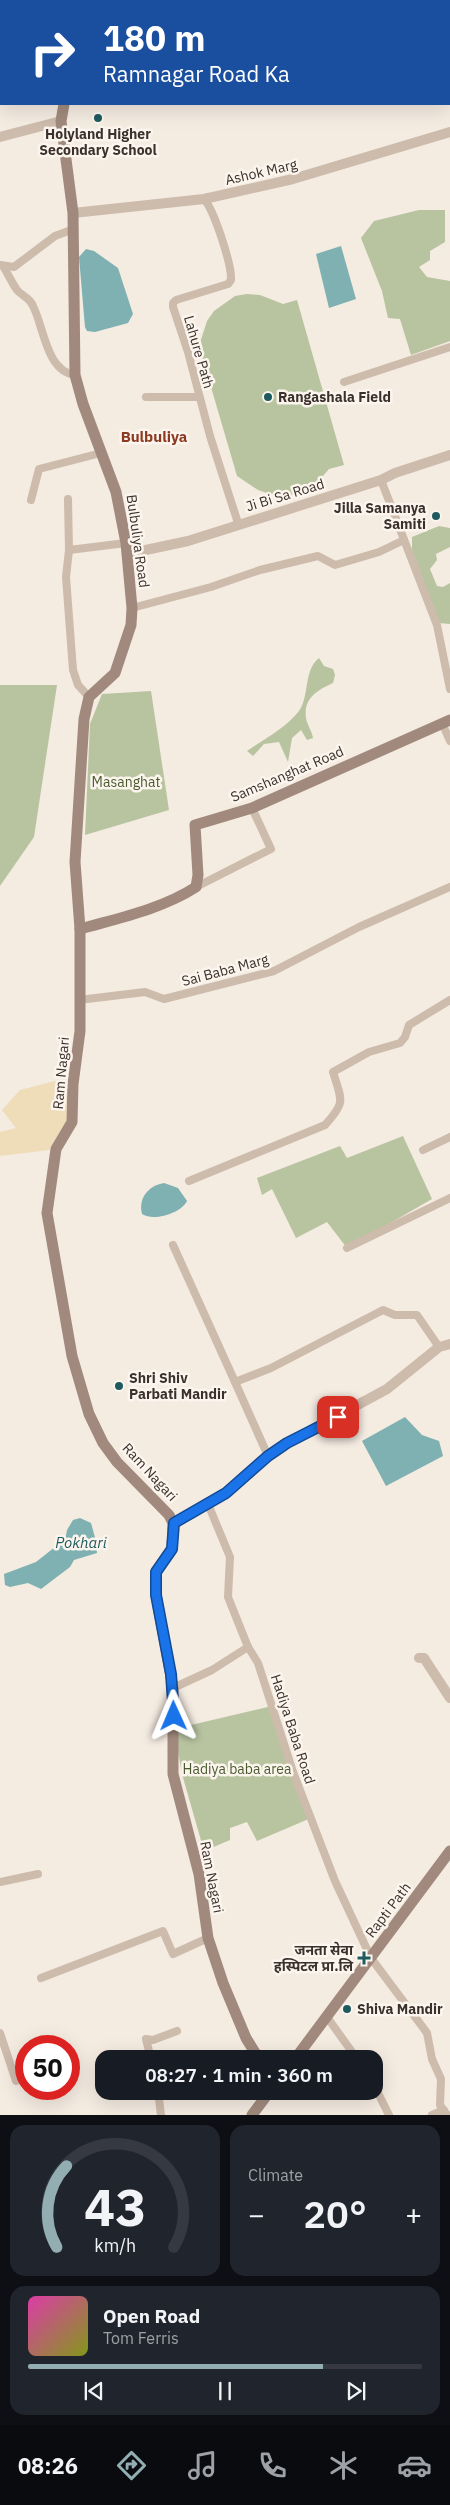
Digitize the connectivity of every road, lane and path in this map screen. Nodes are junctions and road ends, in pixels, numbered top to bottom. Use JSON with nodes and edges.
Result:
{"nodes":[{"id":1,"x":64,"y":105,"type":"edge"},
{"id":2,"x":61,"y":121,"type":"junction"},
{"id":3,"x":450,"y":132,"type":"edge"},
{"id":4,"x":0,"y":137,"type":"edge"},
{"id":5,"x":204,"y":198,"type":"junction"},
{"id":6,"x":73,"y":213,"type":"junction"},
{"id":7,"x":71,"y":230,"type":"junction"},
{"id":8,"x":2,"y":265,"type":"edge"},
{"id":9,"x":450,"y":347,"type":"edge"},
{"id":10,"x":75,"y":375,"type":"junction"},
{"id":11,"x":344,"y":382,"type":"dead end"},
{"id":12,"x":146,"y":397,"type":"dead end"},
{"id":13,"x":198,"y":397,"type":"junction"},
{"id":14,"x":101,"y":453,"type":"junction"},
{"id":15,"x":450,"y":455,"type":"edge"},
{"id":16,"x":381,"y":480,"type":"junction"},
{"id":17,"x":68,"y":499,"type":"dead end"},
{"id":18,"x":31,"y":500,"type":"dead end"},
{"id":19,"x":238,"y":524,"type":"junction"},
{"id":20,"x":404,"y":540,"type":"junction"},
{"id":21,"x":126,"y":548,"type":"junction"},
{"id":22,"x":69,"y":550,"type":"junction"},
{"id":23,"x":132,"y":608,"type":"junction"},
{"id":24,"x":450,"y":689,"type":"edge"},
{"id":25,"x":89,"y":697,"type":"junction"},
{"id":26,"x":446,"y":722,"type":"edge"},
{"id":27,"x":450,"y":741,"type":"edge"},
{"id":28,"x":252,"y":808,"type":"junction"},
{"id":29,"x":196,"y":887,"type":"junction"},
{"id":30,"x":450,"y":887,"type":"edge"},
{"id":31,"x":80,"y":929,"type":"junction"},
{"id":32,"x":79,"y":1000,"type":"junction"},
{"id":33,"x":450,"y":1000,"type":"edge"},
{"id":34,"x":450,"y":1137,"type":"edge"},
{"id":35,"x":423,"y":1150,"type":"dead end"},
{"id":36,"x":189,"y":1181,"type":"dead end"},
{"id":37,"x":450,"y":1198,"type":"edge"},
{"id":38,"x":173,"y":1245,"type":"dead end"},
{"id":39,"x":347,"y":1248,"type":"dead end"},
{"id":40,"x":450,"y":1344,"type":"edge"},
{"id":41,"x":439,"y":1347,"type":"junction"},
{"id":42,"x":235,"y":1382,"type":"junction"},
{"id":43,"x":268,"y":1456,"type":"junction"},
{"id":44,"x":208,"y":1504,"type":"junction"},
{"id":45,"x":174,"y":1523,"type":"junction"},
{"id":46,"x":248,"y":1647,"type":"junction"},
{"id":47,"x":419,"y":1658,"type":"dead end"},
{"id":48,"x":173,"y":1688,"type":"junction"},
{"id":49,"x":450,"y":1698,"type":"edge"},
{"id":50,"x":450,"y":1852,"type":"edge"},
{"id":51,"x":38,"y":1874,"type":"dead end"},
{"id":52,"x":0,"y":1882,"type":"edge"},
{"id":53,"x":208,"y":1938,"type":"junction"},
{"id":54,"x":371,"y":1958,"type":"junction"},
{"id":55,"x":41,"y":1978,"type":"dead end"},
{"id":56,"x":328,"y":2017,"type":"junction"},
{"id":57,"x":177,"y":2031,"type":"dead end"},
{"id":58,"x":0,"y":2033,"type":"edge"},
{"id":59,"x":149,"y":2050,"type":"edge"},
{"id":60,"x":253,"y":2050,"type":"edge"},
{"id":61,"x":302,"y":2050,"type":"edge"},
{"id":62,"x":351,"y":2050,"type":"edge"},
{"id":63,"x":15,"y":2078,"type":"edge"},
{"id":64,"x":159,"y":2100,"type":"edge"},
{"id":65,"x":263,"y":2100,"type":"edge"},
{"id":66,"x":382,"y":2100,"type":"edge"},
{"id":67,"x":445,"y":2112,"type":"edge"},
{"id":68,"x":161,"y":2115,"type":"edge"},
{"id":69,"x":252,"y":2115,"type":"edge"},
{"id":70,"x":389,"y":2115,"type":"edge"},
{"id":71,"x":432,"y":2115,"type":"edge"}],
"edges":[{"from":1,"to":2,"type":"main road","name":"Bulbuliya Road"},
{"from":2,"to":4,"type":"street"},
{"from":2,"to":6,"type":"main road","name":"Bulbuliya Road"},
{"from":3,"to":5,"type":"street","name":"Ashok Marg"},
{"from":5,"to":6,"type":"street","name":"Ashok Marg"},
{"from":5,"to":13,"type":"street","name":"Lahure Path"},
{"from":6,"to":7,"type":"main road","name":"Bulbuliya Road"},
{"from":7,"to":8,"type":"street"},
{"from":7,"to":10,"type":"main road","name":"Bulbuliya Road"},
{"from":8,"to":10,"type":"street"},
{"from":9,"to":11,"type":"street"},
{"from":10,"to":14,"type":"main road","name":"Bulbuliya Road"},
{"from":12,"to":13,"type":"street"},
{"from":13,"to":19,"type":"street","name":"Lahure Path"},
{"from":14,"to":18,"type":"street"},
{"from":14,"to":21,"type":"main road","name":"Bulbuliya Road"},
{"from":15,"to":16,"type":"street","name":"Ji Bi Sa Road"},
{"from":16,"to":19,"type":"street","name":"Ji Bi Sa Road"},
{"from":16,"to":20,"type":"street"},
{"from":17,"to":22,"type":"street"},
{"from":19,"to":21,"type":"street","name":"Ji Bi Sa Road"},
{"from":20,"to":23,"type":"street"},
{"from":20,"to":24,"type":"street"},
{"from":21,"to":22,"type":"street"},
{"from":21,"to":23,"type":"main road","name":"Bulbuliya Road"},
{"from":22,"to":25,"type":"street"},
{"from":23,"to":25,"type":"main road","name":"Bulbuliya Road"},
{"from":25,"to":31,"type":"main road"},
{"from":26,"to":27,"type":"street"},
{"from":26,"to":28,"type":"main road","name":"Samshanghat Road"},
{"from":28,"to":29,"type":"main road","name":"Samshanghat Road"},
{"from":28,"to":29,"type":"street"},
{"from":29,"to":31,"type":"main road"},
{"from":30,"to":32,"type":"street","name":"Sai Baba Marg"},
{"from":31,"to":32,"type":"main road","name":"Ram Nagari"},
{"from":32,"to":45,"type":"main road","name":"Ram Nagari"},
{"from":33,"to":36,"type":"street"},
{"from":34,"to":35,"type":"street"},
{"from":37,"to":39,"type":"street"},
{"from":38,"to":42,"type":"street"},
{"from":40,"to":41,"type":"street"},
{"from":41,"to":42,"type":"street"},
{"from":41,"to":43,"type":"street"},
{"from":42,"to":43,"type":"street"},
{"from":43,"to":44,"type":"street"},
{"from":44,"to":45,"type":"street"},
{"from":44,"to":46,"type":"street","name":"Hadiya Baba Road"},
{"from":45,"to":48,"type":"main road","name":"Ram Nagari"},
{"from":46,"to":48,"type":"street"},
{"from":46,"to":54,"type":"street","name":"Hadiya Baba Road"},
{"from":47,"to":49,"type":"street"},
{"from":48,"to":53,"type":"main road","name":"Ram Nagari"},
{"from":50,"to":54,"type":"main road","name":"Rapti Path"},
{"from":51,"to":52,"type":"street"},
{"from":53,"to":55,"type":"street"},
{"from":53,"to":60,"type":"main road","name":"Ram Nagari"},
{"from":54,"to":56,"type":"main road","name":"Rapti Path"},
{"from":54,"to":67,"type":"street","name":"Hadiya Baba Road"},
{"from":56,"to":61,"type":"main road","name":"Rapti Path"},
{"from":56,"to":62,"type":"street"},
{"from":57,"to":59,"type":"street"},
{"from":58,"to":63,"type":"street"},
{"from":64,"to":68,"type":"street"},
{"from":65,"to":69,"type":"main road"},
{"from":66,"to":70,"type":"street"},
{"from":67,"to":71,"type":"street"}]}
